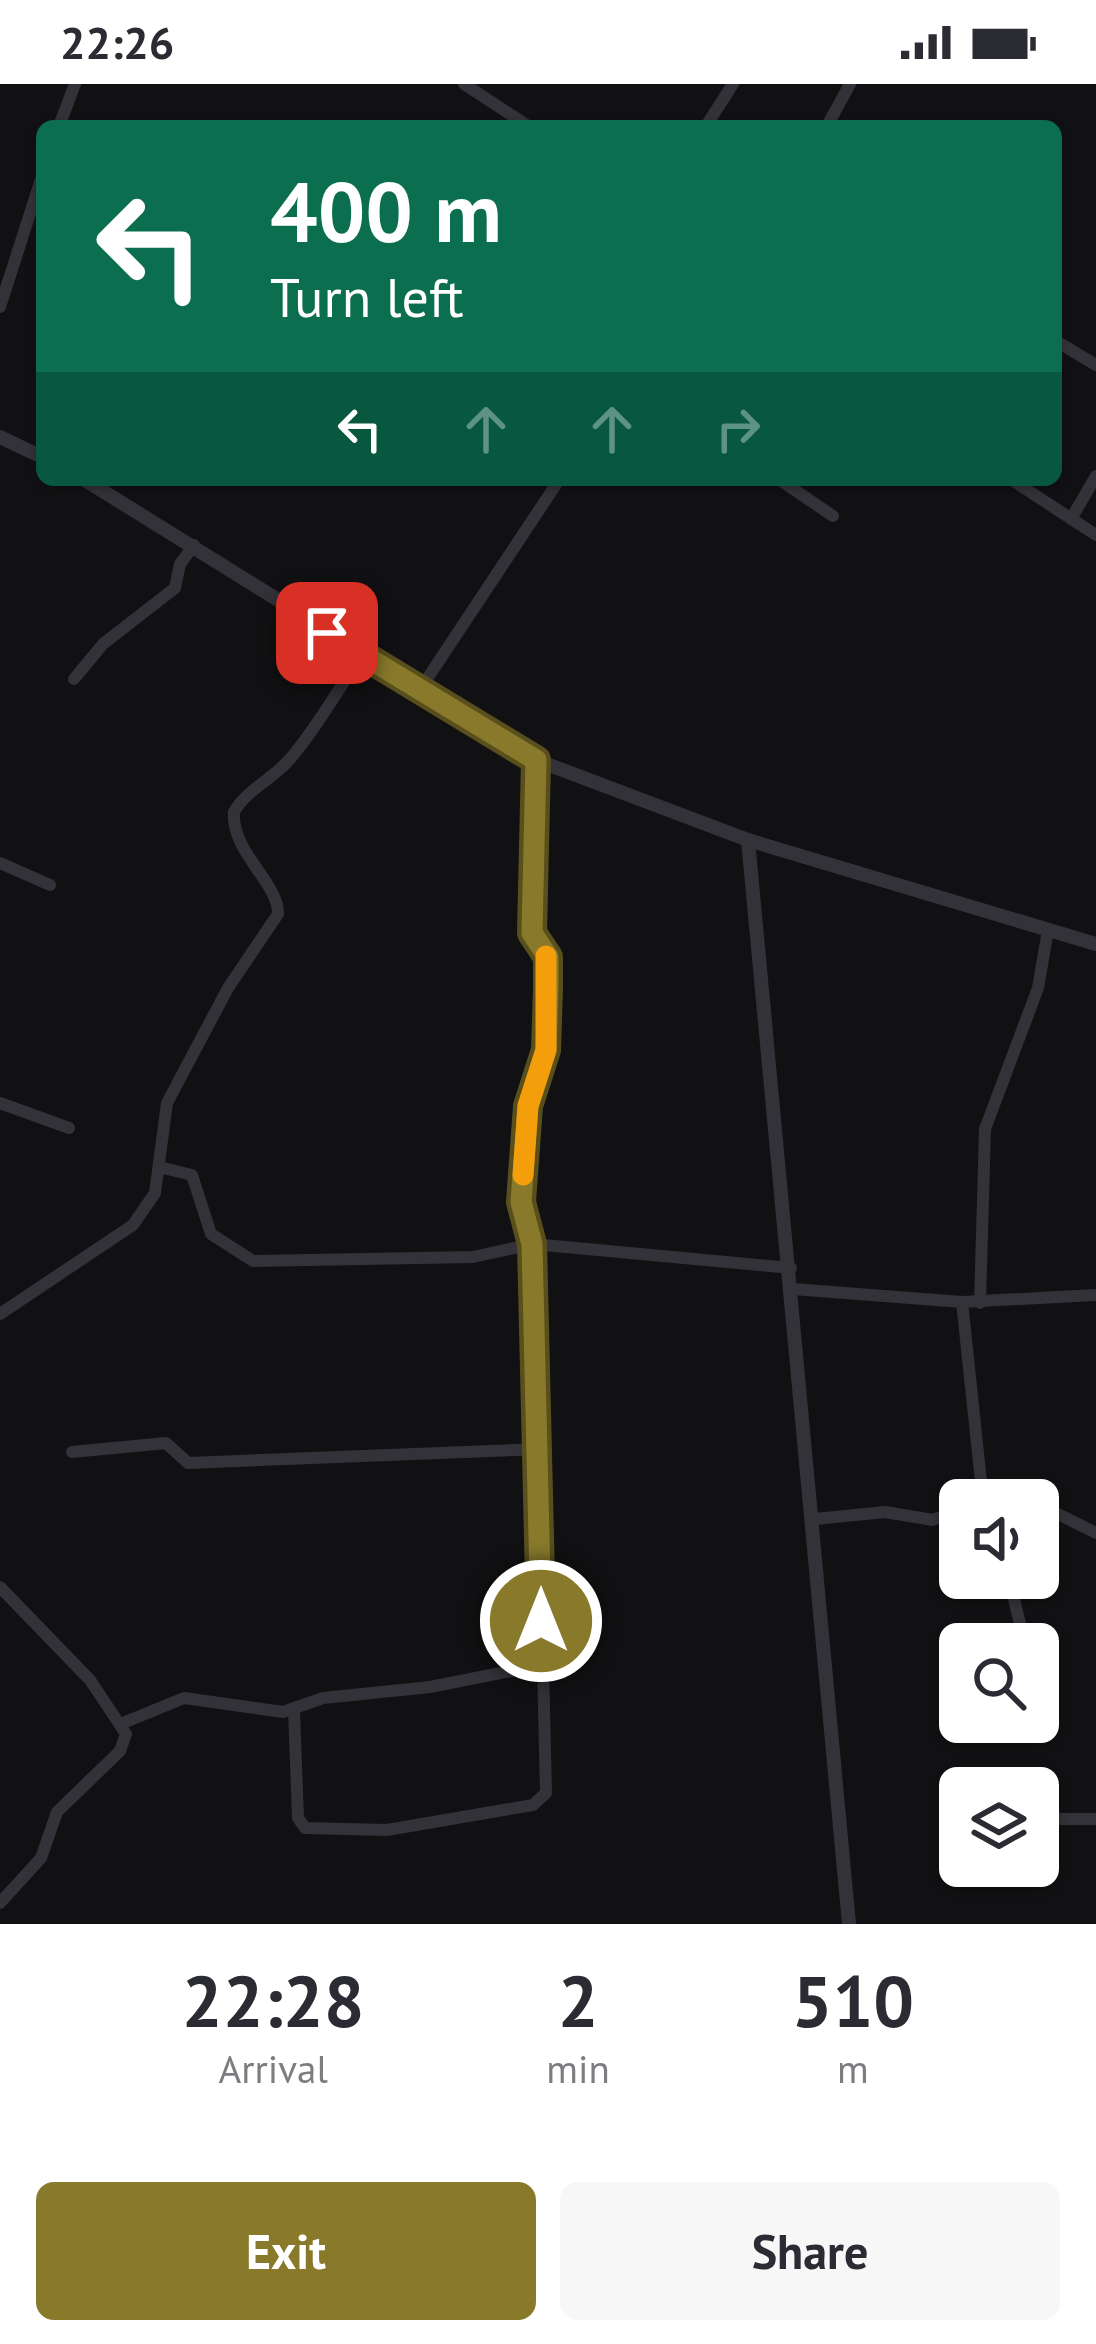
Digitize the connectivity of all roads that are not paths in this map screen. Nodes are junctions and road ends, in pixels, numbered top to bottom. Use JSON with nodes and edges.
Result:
{"nodes":[{"id":1,"x":75,"y":84,"type":"edge"},
{"id":2,"x":464,"y":84,"type":"edge"},
{"id":3,"x":733,"y":84,"type":"edge"},
{"id":4,"x":850,"y":84,"type":"edge"},
{"id":5,"x":60,"y":120,"type":"edge"},
{"id":6,"x":519,"y":120,"type":"edge"},
{"id":7,"x":710,"y":120,"type":"edge"},
{"id":8,"x":830,"y":120,"type":"edge"},
{"id":9,"x":36,"y":195,"type":"edge"},
{"id":10,"x":0,"y":307,"type":"edge"},
{"id":11,"x":1062,"y":345,"type":"edge"},
{"id":12,"x":1096,"y":365,"type":"edge"},
{"id":13,"x":0,"y":436,"type":"edge"},
{"id":14,"x":36,"y":454,"type":"edge"},
{"id":15,"x":1096,"y":476,"type":"edge"},
{"id":16,"x":101,"y":486,"type":"edge"},
{"id":17,"x":555,"y":486,"type":"edge"},
{"id":18,"x":789,"y":486,"type":"edge"},
{"id":19,"x":1021,"y":486,"type":"edge"},
{"id":20,"x":833,"y":515,"type":"dead end"},
{"id":21,"x":1071,"y":519,"type":"junction"},
{"id":22,"x":1096,"y":536,"type":"edge"},
{"id":23,"x":194,"y":545,"type":"junction"},
{"id":24,"x":362,"y":655,"type":"junction"},
{"id":25,"x":74,"y":680,"type":"dead end"},
{"id":26,"x":419,"y":691,"type":"junction"},
{"id":27,"x":536,"y":760,"type":"junction"},
{"id":28,"x":748,"y":840,"type":"junction"},
{"id":29,"x":0,"y":863,"type":"edge"},
{"id":30,"x":50,"y":885,"type":"dead end"},
{"id":31,"x":1048,"y":930,"type":"junction"},
{"id":32,"x":1096,"y":944,"type":"edge"},
{"id":33,"x":0,"y":1103,"type":"edge"},
{"id":34,"x":69,"y":1128,"type":"dead end"},
{"id":35,"x":159,"y":1167,"type":"junction"},
{"id":36,"x":532,"y":1244,"type":"junction"},
{"id":37,"x":791,"y":1268,"type":"junction"},
{"id":38,"x":793,"y":1289,"type":"junction"},
{"id":39,"x":1096,"y":1295,"type":"edge"},
{"id":40,"x":962,"y":1302,"type":"junction"},
{"id":41,"x":980,"y":1303,"type":"junction"},
{"id":42,"x":0,"y":1313,"type":"edge"},
{"id":43,"x":539,"y":1449,"type":"junction"},
{"id":44,"x":72,"y":1452,"type":"dead end"},
{"id":45,"x":985,"y":1479,"type":"edge"},
{"id":46,"x":1059,"y":1515,"type":"edge"},
{"id":47,"x":939,"y":1518,"type":"edge"},
{"id":48,"x":814,"y":1519,"type":"junction"},
{"id":49,"x":1096,"y":1534,"type":"edge"},
{"id":50,"x":0,"y":1587,"type":"edge"},
{"id":51,"x":541,"y":1665,"type":"junction"},
{"id":52,"x":294,"y":1710,"type":"junction"},
{"id":53,"x":123,"y":1723,"type":"junction"},
{"id":54,"x":1059,"y":1819,"type":"edge"},
{"id":55,"x":1096,"y":1819,"type":"edge"},
{"id":56,"x":0,"y":1903,"type":"edge"},
{"id":57,"x":849,"y":1924,"type":"edge"}],
"edges":[{"from":1,"to":5,"type":"street"},
{"from":2,"to":6,"type":"street"},
{"from":3,"to":7,"type":"street"},
{"from":4,"to":8,"type":"street"},
{"from":9,"to":10,"type":"street"},
{"from":11,"to":12,"type":"street"},
{"from":13,"to":14,"type":"street"},
{"from":15,"to":21,"type":"street"},
{"from":16,"to":23,"type":"street"},
{"from":17,"to":26,"type":"street"},
{"from":18,"to":20,"type":"street"},
{"from":19,"to":21,"type":"street"},
{"from":21,"to":22,"type":"street"},
{"from":23,"to":24,"type":"street"},
{"from":23,"to":25,"type":"street"},
{"from":24,"to":26,"type":"street"},
{"from":24,"to":35,"type":"street"},
{"from":26,"to":27,"type":"street"},
{"from":27,"to":28,"type":"street"},
{"from":27,"to":36,"type":"street"},
{"from":28,"to":31,"type":"street"},
{"from":28,"to":37,"type":"street"},
{"from":29,"to":30,"type":"street"},
{"from":31,"to":32,"type":"street"},
{"from":31,"to":41,"type":"street"},
{"from":33,"to":34,"type":"street"},
{"from":35,"to":36,"type":"street"},
{"from":35,"to":42,"type":"street"},
{"from":36,"to":37,"type":"street"},
{"from":36,"to":43,"type":"street"},
{"from":37,"to":38,"type":"street"},
{"from":38,"to":40,"type":"street"},
{"from":38,"to":48,"type":"street"},
{"from":39,"to":41,"type":"street"},
{"from":40,"to":41,"type":"street"},
{"from":40,"to":45,"type":"street"},
{"from":43,"to":44,"type":"street"},
{"from":43,"to":51,"type":"street"},
{"from":46,"to":49,"type":"street"},
{"from":47,"to":48,"type":"street"},
{"from":48,"to":57,"type":"street"},
{"from":50,"to":53,"type":"street"},
{"from":51,"to":52,"type":"street"},
{"from":51,"to":52,"type":"street"},
{"from":52,"to":53,"type":"street"},
{"from":53,"to":56,"type":"street"},
{"from":54,"to":55,"type":"street"}]}
